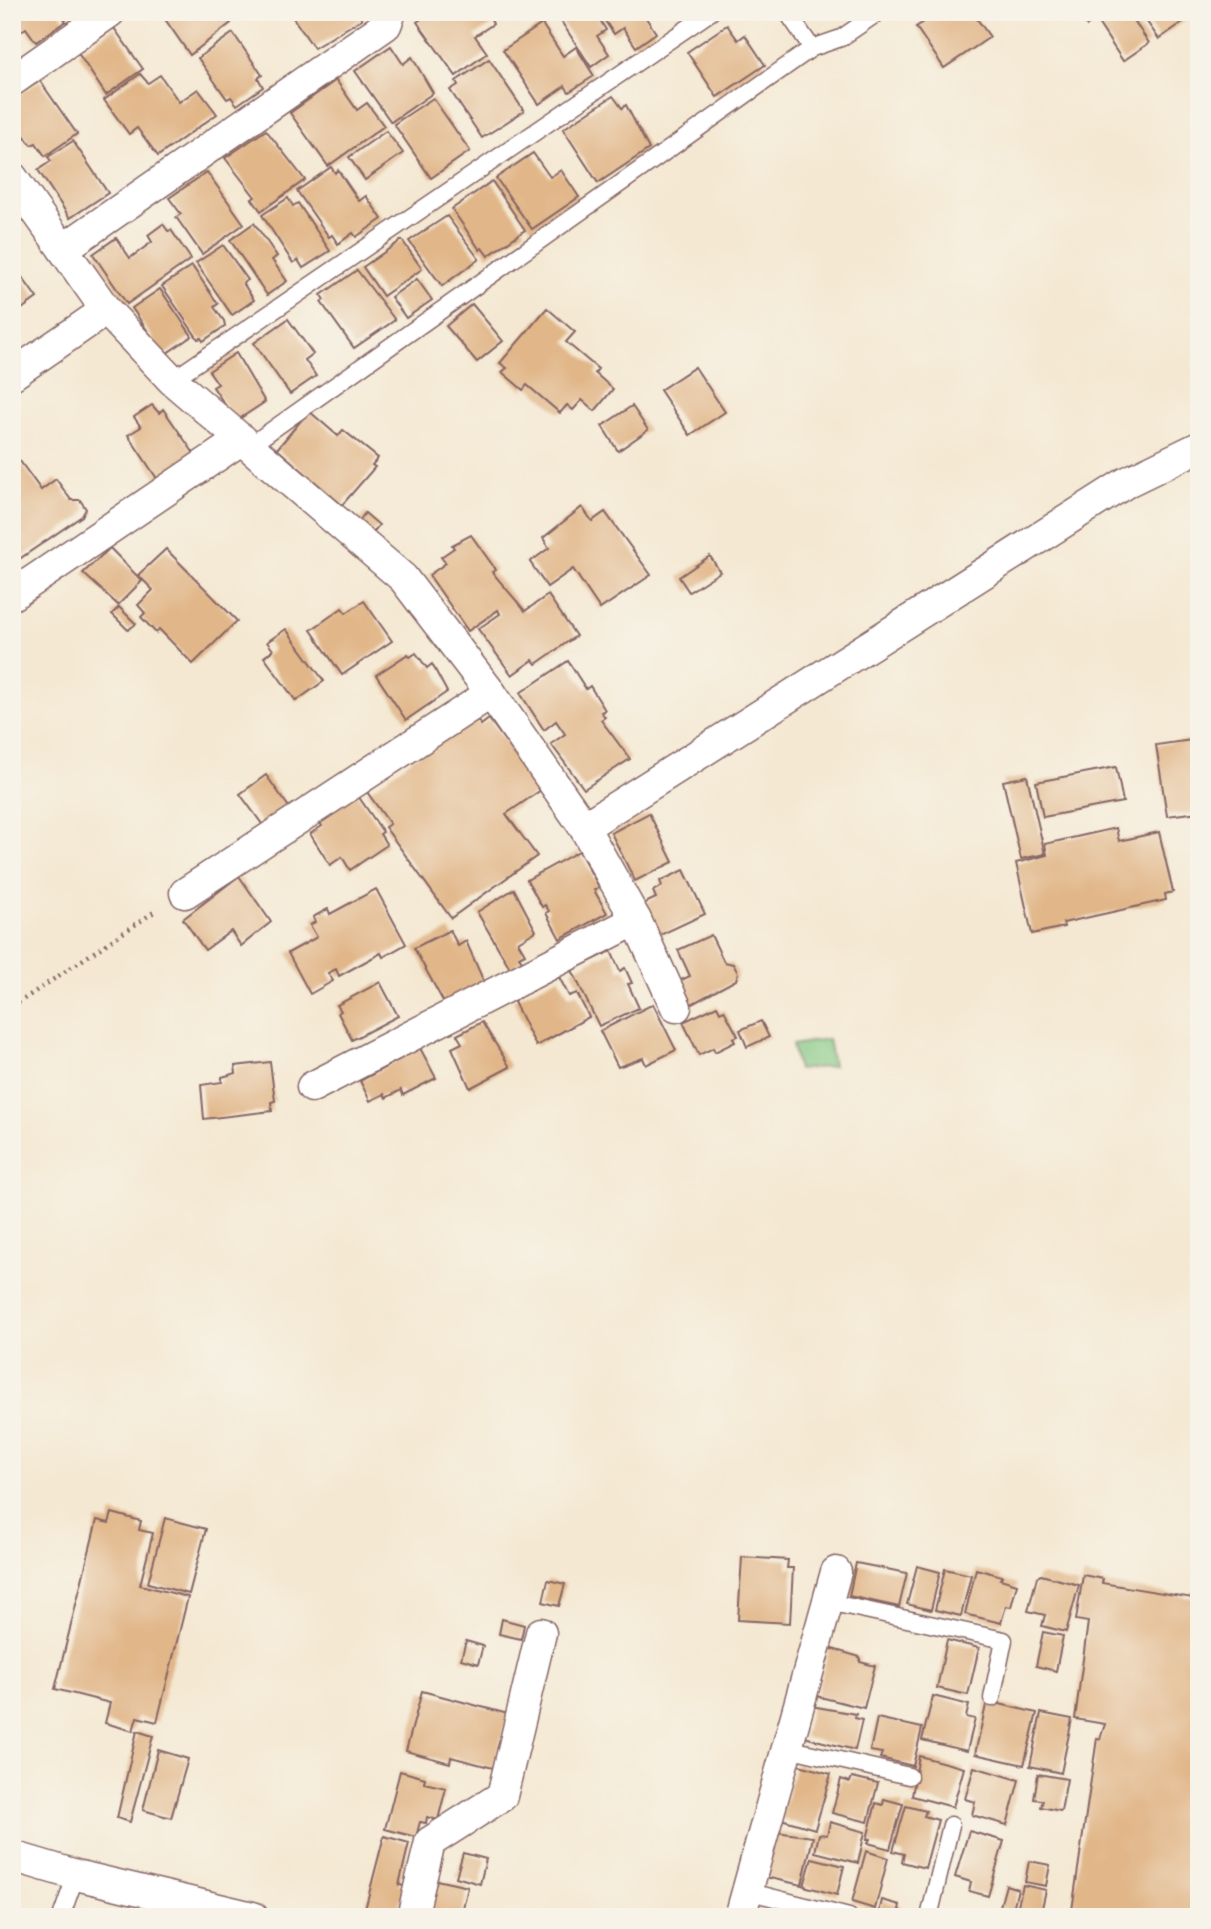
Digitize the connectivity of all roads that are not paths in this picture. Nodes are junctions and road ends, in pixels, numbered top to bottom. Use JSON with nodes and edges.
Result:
{"nodes":[{"id":1,"x":110,"y":12,"type":"edge"},
{"id":2,"x":391,"y":12,"type":"edge"},
{"id":3,"x":711,"y":12,"type":"edge"},
{"id":4,"x":787,"y":12,"type":"edge"},
{"id":5,"x":879,"y":12,"type":"edge"},
{"id":6,"x":812,"y":48,"type":"junction"},
{"id":7,"x":12,"y":81,"type":"edge"},
{"id":8,"x":12,"y":177,"type":"edge"},
{"id":9,"x":63,"y":249,"type":"junction"},
{"id":10,"x":106,"y":310,"type":"junction"},
{"id":11,"x":12,"y":375,"type":"edge"},
{"id":12,"x":172,"y":380,"type":"junction"},
{"id":13,"x":245,"y":443,"type":"junction"},
{"id":14,"x":1199,"y":447,"type":"edge"},
{"id":15,"x":12,"y":595,"type":"edge"},
{"id":16,"x":491,"y":693,"type":"junction"},
{"id":17,"x":584,"y":827,"type":"junction"},
{"id":18,"x":185,"y":893,"type":"road end"},
{"id":19,"x":636,"y":920,"type":"junction"},
{"id":20,"x":676,"y":1007,"type":"dead end"},
{"id":21,"x":312,"y":1087,"type":"dead end"},
{"id":22,"x":836,"y":1572,"type":"dead end"},
{"id":23,"x":828,"y":1602,"type":"junction"},
{"id":24,"x":541,"y":1633,"type":"dead end"},
{"id":25,"x":992,"y":1698,"type":"dead end"},
{"id":26,"x":787,"y":1748,"type":"junction"},
{"id":27,"x":909,"y":1776,"type":"dead end"},
{"id":28,"x":951,"y":1825,"type":"dead end"},
{"id":29,"x":12,"y":1856,"type":"edge"},
{"id":30,"x":76,"y":1875,"type":"junction"},
{"id":31,"x":744,"y":1904,"type":"edge"},
{"id":32,"x":199,"y":1910,"type":"edge"},
{"id":33,"x":61,"y":1917,"type":"edge"},
{"id":34,"x":253,"y":1917,"type":"edge"},
{"id":35,"x":412,"y":1917,"type":"edge"},
{"id":36,"x":849,"y":1917,"type":"edge"},
{"id":37,"x":929,"y":1917,"type":"edge"}],
"edges":[{"from":1,"to":7,"type":"street"},
{"from":2,"to":9,"type":"street"},
{"from":3,"to":12,"type":"lane"},
{"from":4,"to":6,"type":"lane"},
{"from":5,"to":6,"type":"lane"},
{"from":6,"to":13,"type":"lane"},
{"from":8,"to":9,"type":"street"},
{"from":9,"to":10,"type":"street"},
{"from":10,"to":11,"type":"street"},
{"from":10,"to":12,"type":"street"},
{"from":12,"to":13,"type":"street"},
{"from":13,"to":15,"type":"street"},
{"from":13,"to":16,"type":"street"},
{"from":14,"to":17,"type":"street"},
{"from":16,"to":17,"type":"street"},
{"from":16,"to":18,"type":"street"},
{"from":17,"to":19,"type":"street"},
{"from":19,"to":20,"type":"street"},
{"from":19,"to":21,"type":"street"},
{"from":22,"to":23,"type":"street"},
{"from":23,"to":25,"type":"lane"},
{"from":23,"to":26,"type":"street"},
{"from":24,"to":35,"type":"street"},
{"from":26,"to":27,"type":"lane"},
{"from":26,"to":31,"type":"street"},
{"from":28,"to":37,"type":"lane"},
{"from":29,"to":30,"type":"street"},
{"from":30,"to":32,"type":"street"},
{"from":30,"to":33,"type":"lane"},
{"from":31,"to":36,"type":"lane"},
{"from":32,"to":34,"type":"street"}]}
